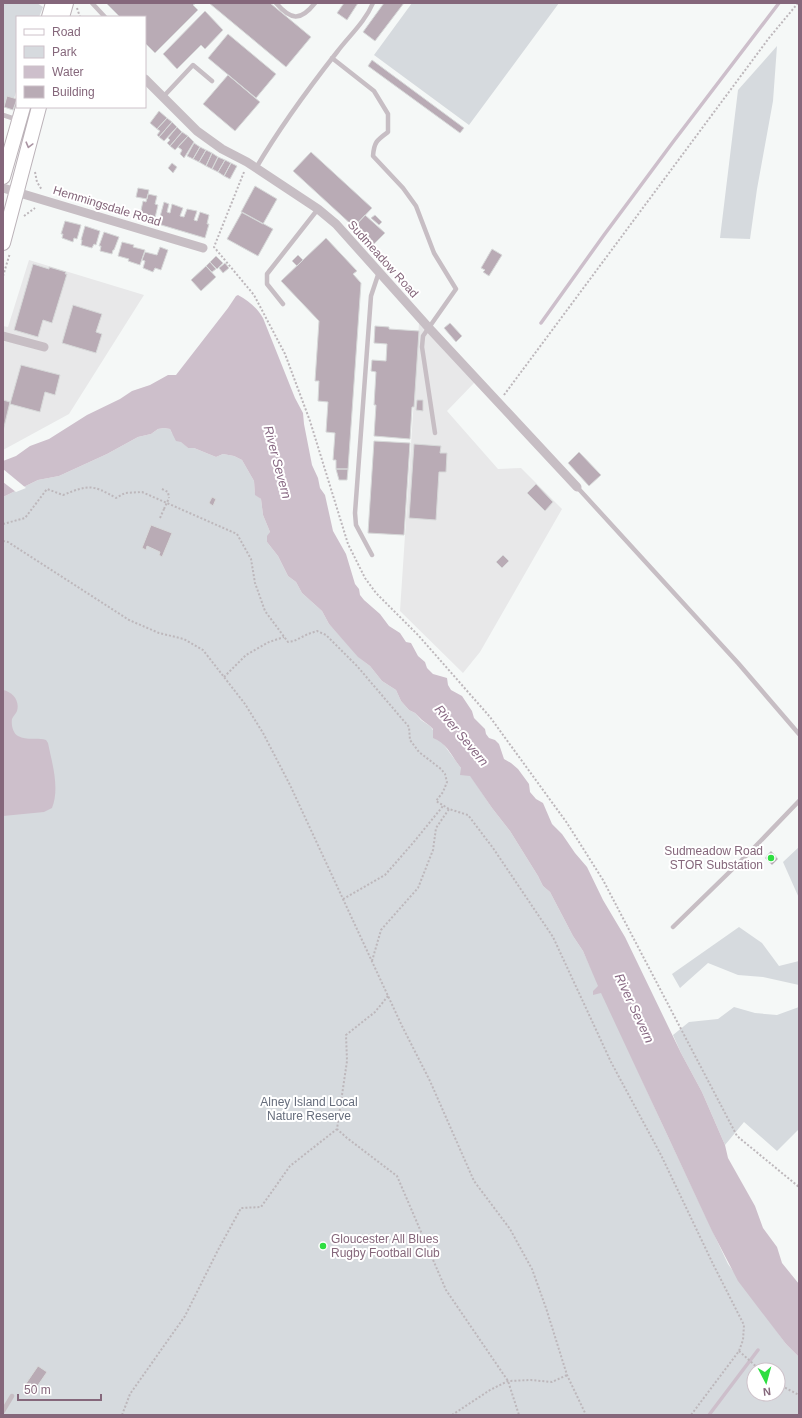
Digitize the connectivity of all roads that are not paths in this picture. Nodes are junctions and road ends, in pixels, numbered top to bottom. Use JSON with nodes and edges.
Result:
{"nodes":[{"id":1,"x":53,"y":3,"type":"edge"},
{"id":2,"x":66,"y":3,"type":"edge"},
{"id":3,"x":92,"y":3,"type":"edge"},
{"id":4,"x":276,"y":3,"type":"edge"},
{"id":5,"x":315,"y":3,"type":"edge"},
{"id":6,"x":373,"y":3,"type":"edge"},
{"id":7,"x":49,"y":16,"type":"edge"},
{"id":8,"x":62,"y":16,"type":"edge"},
{"id":9,"x":104,"y":16,"type":"edge"},
{"id":10,"x":332,"y":58,"type":"junction"},
{"id":11,"x":146,"y":80,"type":"edge"},
{"id":12,"x":212,"y":81,"type":"dead end"},
{"id":13,"x":163,"y":97,"type":"junction"},
{"id":14,"x":23,"y":108,"type":"edge"},
{"id":15,"x":39,"y":108,"type":"edge"},
{"id":16,"x":3,"y":115,"type":"edge"},
{"id":17,"x":19,"y":121,"type":"junction"},
{"id":18,"x":256,"y":168,"type":"junction"},
{"id":19,"x":3,"y":178,"type":"edge"},
{"id":20,"x":3,"y":188,"type":"edge"},
{"id":21,"x":17,"y":192,"type":"junction"},
{"id":22,"x":318,"y":209,"type":"junction"},
{"id":23,"x":3,"y":243,"type":"edge"},
{"id":24,"x":204,"y":248,"type":"dead end"},
{"id":25,"x":379,"y":272,"type":"junction"},
{"id":26,"x":283,"y":304,"type":"dead end"},
{"id":27,"x":429,"y":328,"type":"junction"},
{"id":28,"x":3,"y":336,"type":"edge"},
{"id":29,"x":44,"y":347,"type":"dead end"},
{"id":30,"x":435,"y":433,"type":"dead end"},
{"id":31,"x":577,"y":487,"type":"joint"},
{"id":32,"x":372,"y":555,"type":"dead end"},
{"id":33,"x":799,"y":734,"type":"edge"},
{"id":34,"x":799,"y":801,"type":"edge"},
{"id":35,"x":673,"y":927,"type":"dead end"},
{"id":36,"x":12,"y":1396,"type":"dead end"},
{"id":37,"x":3,"y":1411,"type":"edge"}],
"edges":[{"from":1,"to":7,"type":"main road"},
{"from":2,"to":8,"type":"main road"},
{"from":3,"to":9,"type":"lane"},
{"from":4,"to":5,"type":"lane"},
{"from":6,"to":10,"type":"lane"},
{"from":10,"to":18,"type":"lane"},
{"from":10,"to":27,"type":"lane"},
{"from":11,"to":13,"type":"street","name":"Sudmeadow Road"},
{"from":12,"to":13,"type":"lane"},
{"from":13,"to":18,"type":"street","name":"Sudmeadow Road"},
{"from":14,"to":17,"type":"main road"},
{"from":15,"to":21,"type":"main road","one_way":true},
{"from":16,"to":17,"type":"lane"},
{"from":17,"to":19,"type":"main road"},
{"from":18,"to":22,"type":"street","name":"Sudmeadow Road"},
{"from":20,"to":21,"type":"street","name":"Hemmingsdale Road"},
{"from":21,"to":23,"type":"main road"},
{"from":21,"to":24,"type":"street","name":"Hemmingsdale Road"},
{"from":22,"to":25,"type":"street","name":"Sudmeadow Road"},
{"from":22,"to":26,"type":"lane"},
{"from":25,"to":27,"type":"street","name":"Sudmeadow Road"},
{"from":25,"to":32,"type":"lane"},
{"from":27,"to":30,"type":"lane"},
{"from":27,"to":31,"type":"street","name":"Sudmeadow Road"},
{"from":28,"to":29,"type":"street"},
{"from":31,"to":33,"type":"lane"},
{"from":34,"to":35,"type":"lane"},
{"from":36,"to":37,"type":"lane"}]}
